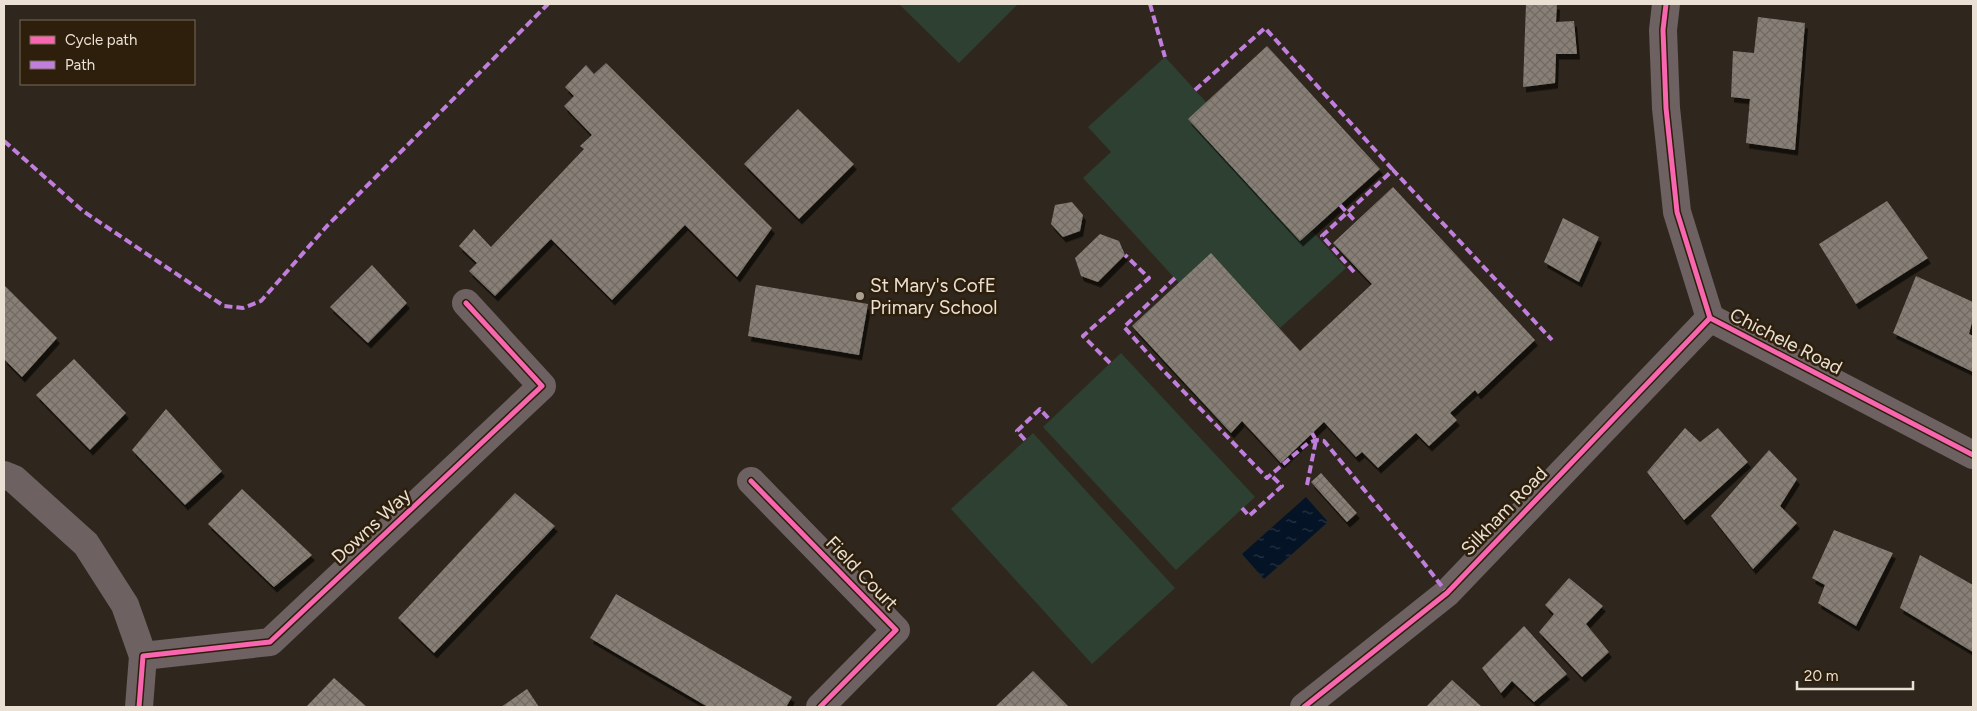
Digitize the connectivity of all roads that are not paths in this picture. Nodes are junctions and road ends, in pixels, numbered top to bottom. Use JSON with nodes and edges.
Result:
{"nodes":[{"id":1,"x":1666,"y":4,"type":"edge"},
{"id":2,"x":466,"y":302,"type":"dead end"},
{"id":3,"x":1710,"y":318,"type":"junction"},
{"id":4,"x":1973,"y":455,"type":"edge"},
{"id":5,"x":4,"y":475,"type":"edge"},
{"id":6,"x":751,"y":481,"type":"dead end"},
{"id":7,"x":143,"y":656,"type":"junction"},
{"id":8,"x":139,"y":707,"type":"edge"},
{"id":9,"x":820,"y":707,"type":"edge"},
{"id":10,"x":1304,"y":707,"type":"edge"}],
"edges":[{"from":1,"to":3,"type":"street","name":"Chichele Road"},
{"from":2,"to":7,"type":"street","name":"Downs Way"},
{"from":3,"to":4,"type":"street","name":"Chichele Road"},
{"from":3,"to":10,"type":"street","name":"Silkham Road"},
{"from":5,"to":7,"type":"street"},
{"from":6,"to":9,"type":"street","name":"Field Court"},
{"from":7,"to":8,"type":"street"}]}
